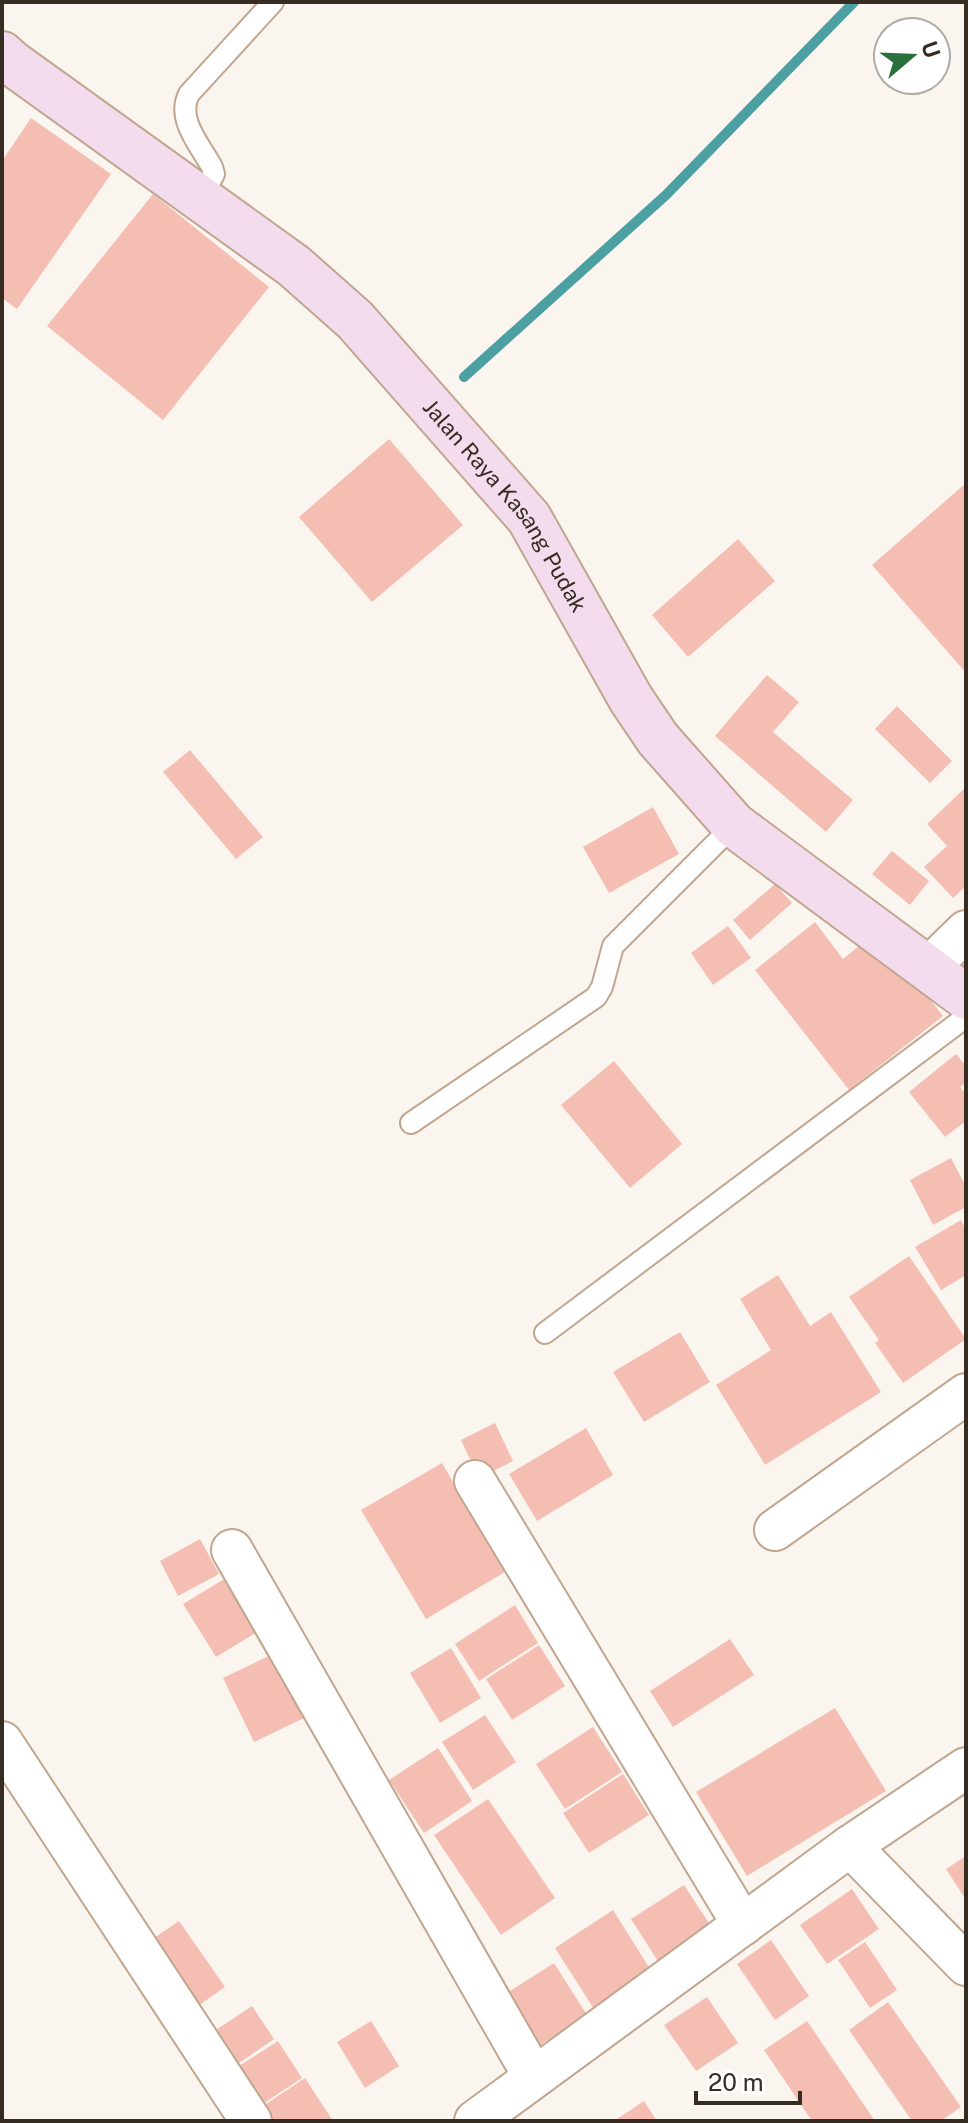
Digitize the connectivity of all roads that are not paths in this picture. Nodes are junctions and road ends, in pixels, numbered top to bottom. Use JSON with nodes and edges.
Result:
{"nodes":[{"id":1,"x":273,"y":2,"type":"edge"},
{"id":2,"x":2,"y":54,"type":"edge"},
{"id":3,"x":201,"y":199,"type":"junction"},
{"id":4,"x":734,"y":825,"type":"junction"},
{"id":5,"x":966,"y":931,"type":"edge"},
{"id":6,"x":927,"y":969,"type":"junction"},
{"id":7,"x":966,"y":997,"type":"edge"},
{"id":8,"x":966,"y":1017,"type":"edge"},
{"id":9,"x":411,"y":1123,"type":"dead end"},
{"id":10,"x":545,"y":1333,"type":"dead end"},
{"id":11,"x":966,"y":1394,"type":"edge"},
{"id":12,"x":475,"y":1481,"type":"dead end"},
{"id":13,"x":775,"y":1530,"type":"dead end"},
{"id":14,"x":232,"y":1550,"type":"dead end"},
{"id":15,"x":2,"y":1742,"type":"edge"},
{"id":16,"x":966,"y":1768,"type":"edge"},
{"id":17,"x":850,"y":1846,"type":"junction"},
{"id":18,"x":743,"y":1925,"type":"junction"},
{"id":19,"x":966,"y":1965,"type":"edge"},
{"id":20,"x":534,"y":2077,"type":"junction"},
{"id":21,"x":251,"y":2121,"type":"edge"},
{"id":22,"x":475,"y":2121,"type":"edge"}],
"edges":[{"from":1,"to":3,"type":"lane"},
{"from":2,"to":3,"type":"street","name":"Jalan Raya Kasang Pudak"},
{"from":3,"to":4,"type":"street","name":"Jalan Raya Kasang Pudak"},
{"from":4,"to":6,"type":"street","name":"Jalan Raya Kasang Pudak"},
{"from":4,"to":9,"type":"lane"},
{"from":5,"to":6,"type":"street"},
{"from":6,"to":7,"type":"street","name":"Jalan Raya Kasang Pudak"},
{"from":8,"to":10,"type":"lane"},
{"from":11,"to":13,"type":"street"},
{"from":12,"to":18,"type":"street"},
{"from":14,"to":20,"type":"street"},
{"from":15,"to":21,"type":"street"},
{"from":16,"to":17,"type":"street"},
{"from":17,"to":18,"type":"street"},
{"from":17,"to":19,"type":"street"},
{"from":18,"to":20,"type":"street"},
{"from":20,"to":22,"type":"street"}]}
